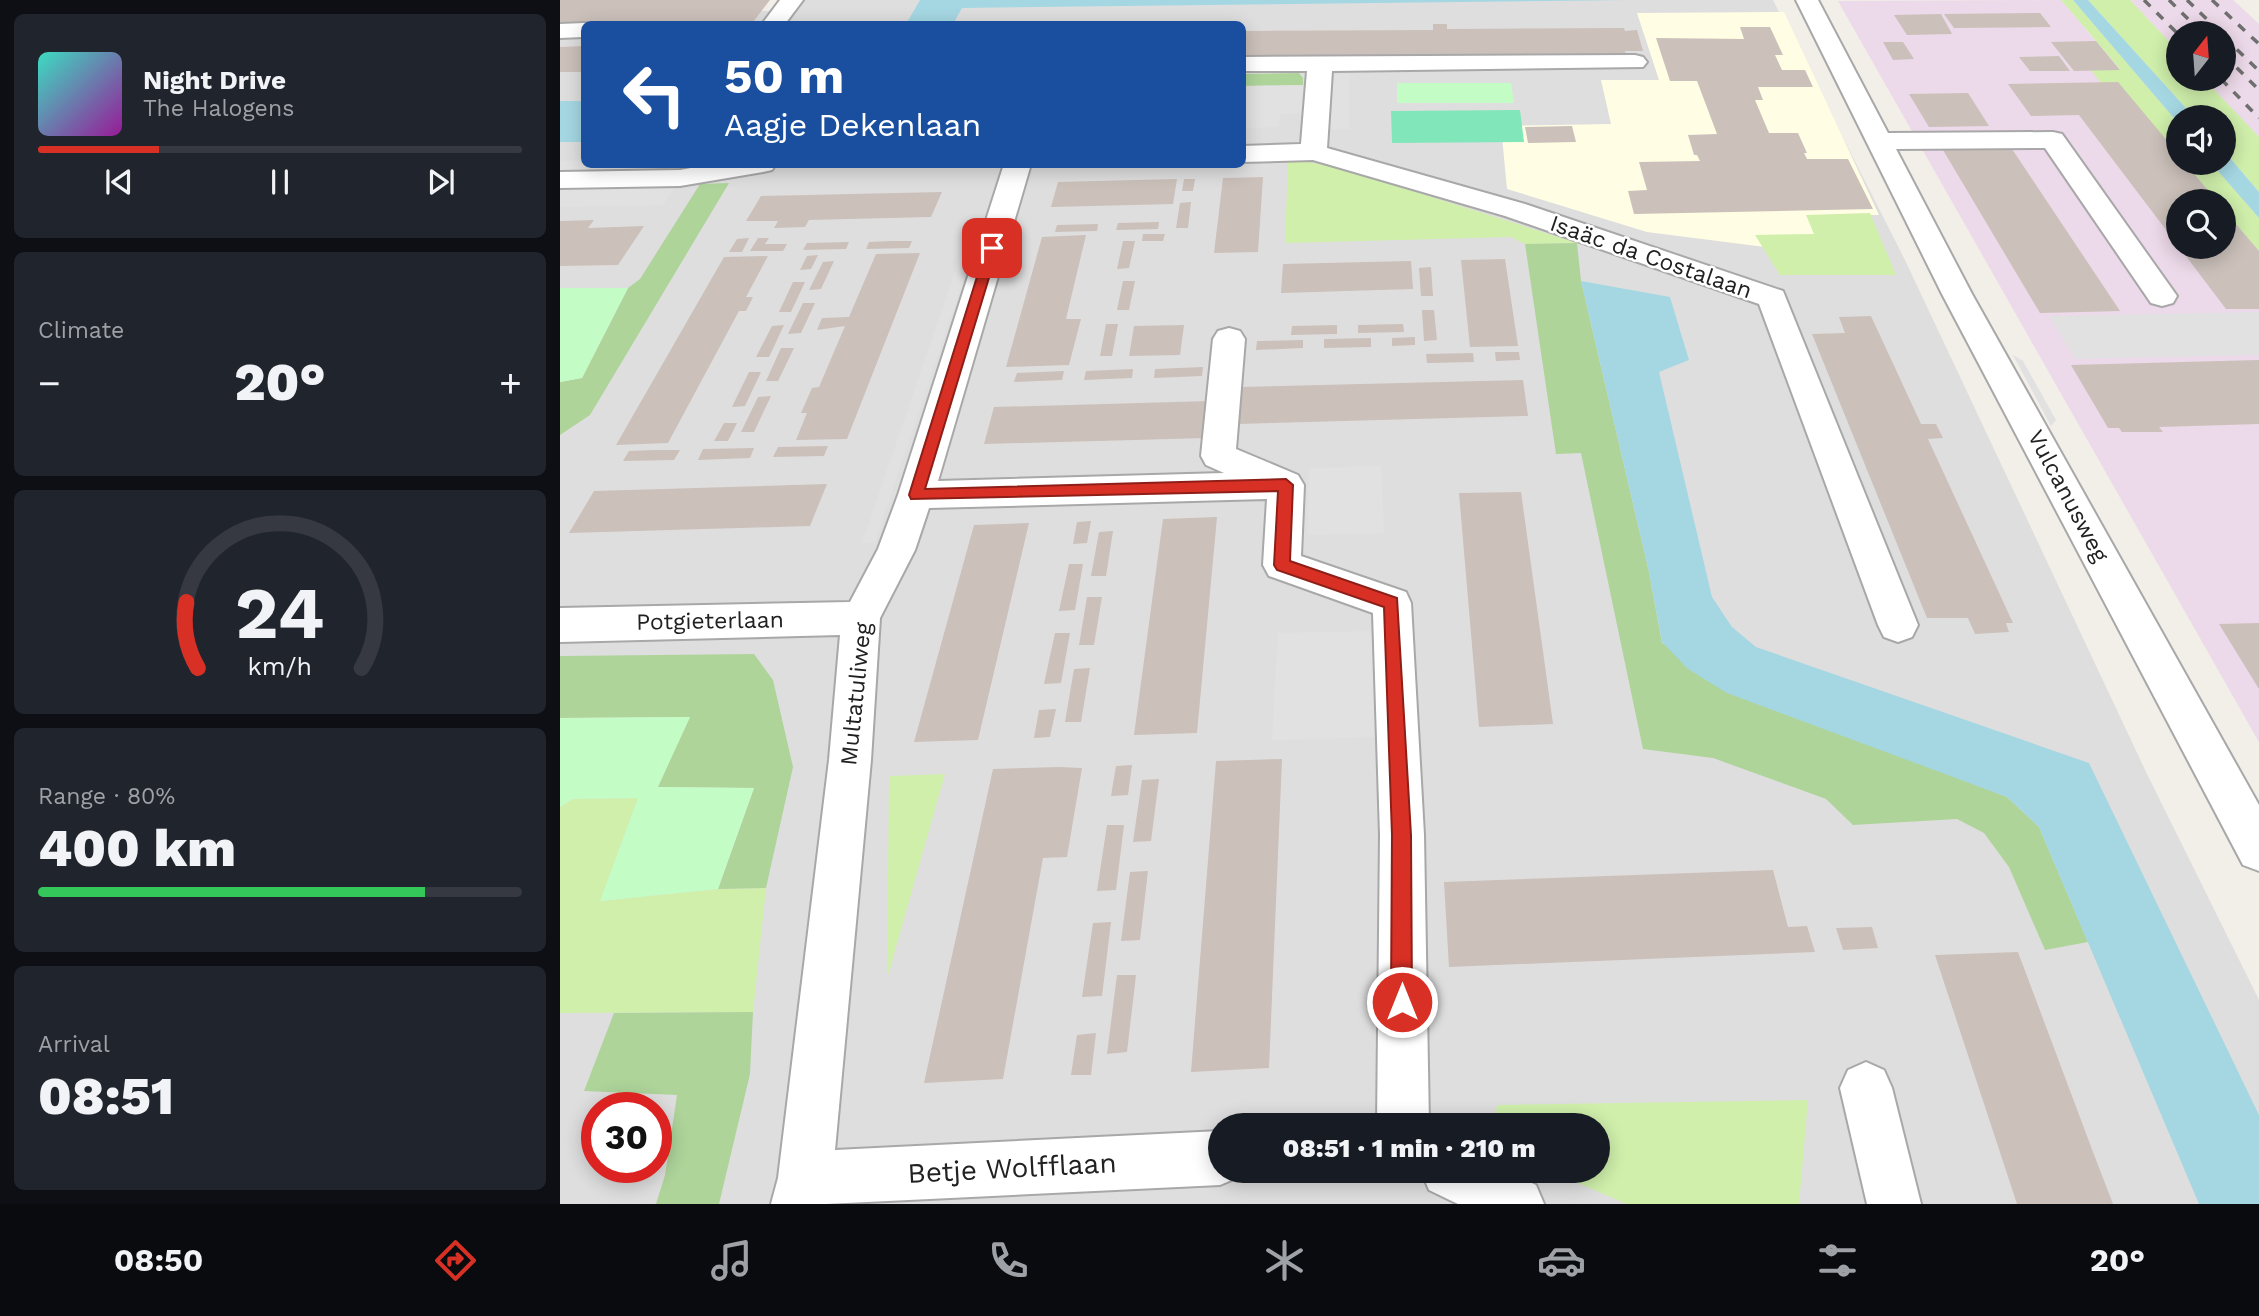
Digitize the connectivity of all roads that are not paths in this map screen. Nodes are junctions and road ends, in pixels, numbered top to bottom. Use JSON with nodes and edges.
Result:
{"nodes":[{"id":1,"x":792,"y":0,"type":"edge"},
{"id":2,"x":1807,"y":0,"type":"edge"},
{"id":3,"x":776,"y":21,"type":"edge"},
{"id":4,"x":581,"y":30,"type":"edge"},
{"id":5,"x":560,"y":31,"type":"edge"},
{"id":6,"x":1635,"y":62,"type":"dead end"},
{"id":7,"x":1246,"y":64,"type":"edge"},
{"id":8,"x":1320,"y":64,"type":"junction"},
{"id":9,"x":1880,"y":141,"type":"junction"},
{"id":10,"x":1314,"y":152,"type":"junction"},
{"id":11,"x":1246,"y":154,"type":"edge"},
{"id":12,"x":738,"y":168,"type":"edge"},
{"id":13,"x":1017,"y":168,"type":"edge"},
{"id":14,"x":560,"y":180,"type":"edge"},
{"id":15,"x":2162,"y":296,"type":"dead end"},
{"id":16,"x":1229,"y":339,"type":"dead end"},
{"id":17,"x":1286,"y":485,"type":"junction"},
{"id":18,"x":916,"y":495,"type":"junction"},
{"id":19,"x":861,"y":618,"type":"junction"},
{"id":20,"x":560,"y":625,"type":"edge"},
{"id":21,"x":1898,"y":625,"type":"dead end"},
{"id":22,"x":2259,"y":849,"type":"edge"},
{"id":23,"x":1866,"y":1088,"type":"dead end"},
{"id":24,"x":1403,"y":1113,"type":"edge"},
{"id":25,"x":1208,"y":1159,"type":"edge"},
{"id":26,"x":1473,"y":1183,"type":"edge"},
{"id":27,"x":802,"y":1191,"type":"edge"},
{"id":28,"x":1517,"y":1204,"type":"edge"},
{"id":29,"x":1894,"y":1204,"type":"edge"}],
"edges":[{"from":1,"to":3,"type":"street"},
{"from":2,"to":9,"type":"street","name":"Vulcanusweg"},
{"from":4,"to":5,"type":"street"},
{"from":6,"to":8,"type":"street"},
{"from":7,"to":8,"type":"street"},
{"from":8,"to":10,"type":"street"},
{"from":9,"to":15,"type":"street"},
{"from":9,"to":22,"type":"street","name":"Vulcanusweg"},
{"from":10,"to":11,"type":"street","name":"Isaäc da Costalaan"},
{"from":10,"to":21,"type":"street","name":"Isaäc da Costalaan"},
{"from":12,"to":14,"type":"street"},
{"from":13,"to":18,"type":"street","name":"Multatuliweg"},
{"from":16,"to":17,"type":"street"},
{"from":17,"to":18,"type":"street"},
{"from":17,"to":24,"type":"street"},
{"from":18,"to":19,"type":"street","name":"Multatuliweg"},
{"from":19,"to":20,"type":"street","name":"Potgieterlaan"},
{"from":19,"to":27,"type":"street","name":"Multatuliweg"},
{"from":23,"to":29,"type":"street"},
{"from":25,"to":27,"type":"street","name":"Betje Wolfflaan"},
{"from":26,"to":28,"type":"street"}]}
